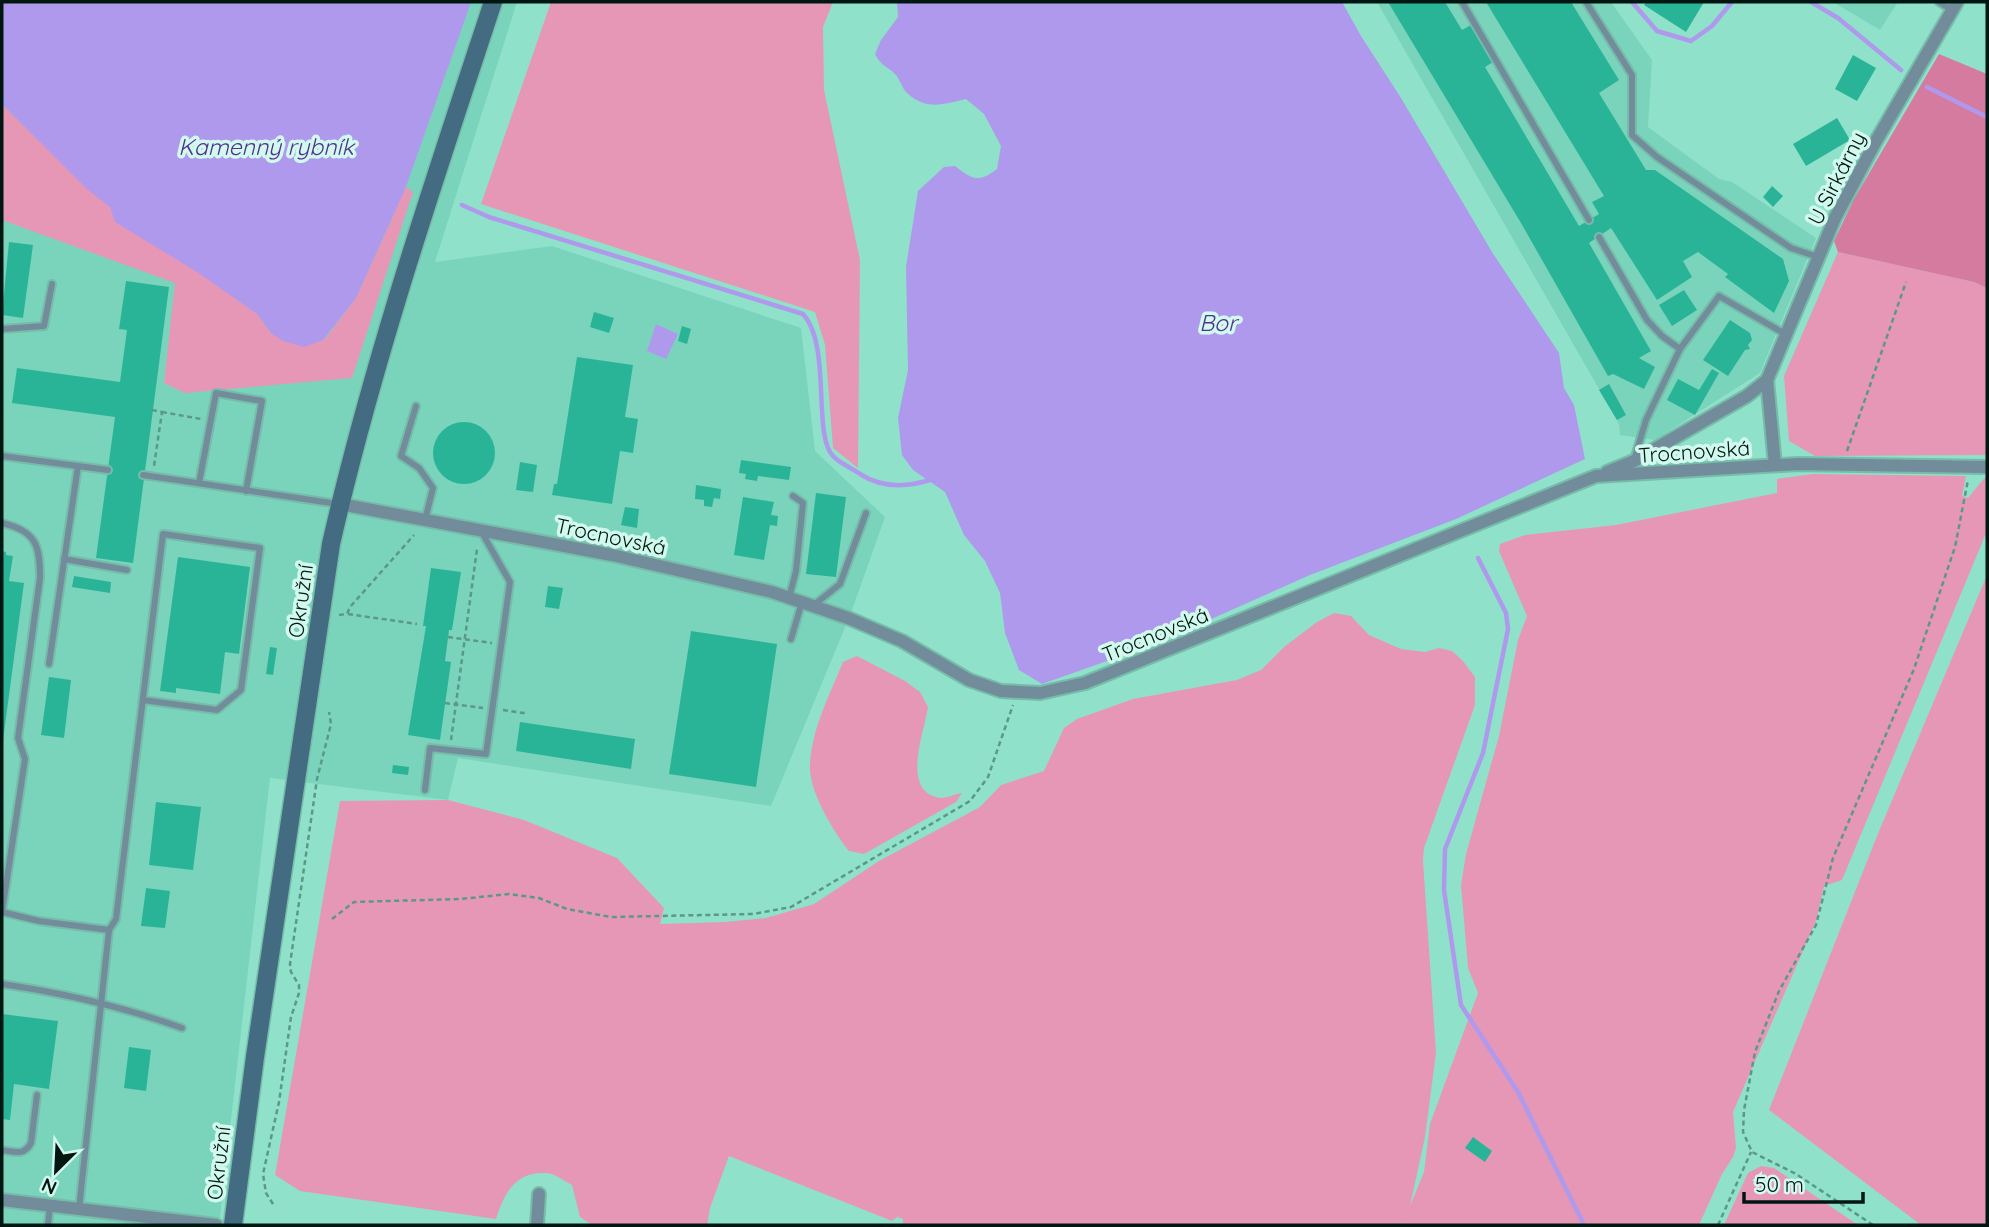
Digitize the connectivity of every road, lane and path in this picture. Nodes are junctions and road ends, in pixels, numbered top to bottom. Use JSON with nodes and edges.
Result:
{"nodes":[{"id":1,"x":493,"y":2,"type":"edge"},
{"id":2,"x":1462,"y":2,"type":"edge"},
{"id":3,"x":1586,"y":2,"type":"edge"},
{"id":4,"x":1939,"y":2,"type":"edge"},
{"id":5,"x":1954,"y":6,"type":"edge"},
{"id":6,"x":1589,"y":220,"type":"dead end"},
{"id":7,"x":1599,"y":237,"type":"dead end"},
{"id":8,"x":1818,"y":257,"type":"junction"},
{"id":9,"x":1906,"y":282,"type":"dead end"},
{"id":10,"x":52,"y":284,"type":"dead end"},
{"id":11,"x":2,"y":329,"type":"edge"},
{"id":12,"x":1787,"y":334,"type":"junction"},
{"id":13,"x":1680,"y":349,"type":"junction"},
{"id":14,"x":1767,"y":380,"type":"junction"},
{"id":15,"x":416,"y":406,"type":"dead end"},
{"id":16,"x":152,"y":410,"type":"dead end"},
{"id":17,"x":162,"y":412,"type":"junction"},
{"id":18,"x":211,"y":420,"type":"junction"},
{"id":19,"x":2,"y":456,"type":"edge"},
{"id":20,"x":1634,"y":461,"type":"junction"},
{"id":21,"x":1775,"y":465,"type":"junction"},
{"id":22,"x":1849,"y":465,"type":"junction"},
{"id":23,"x":78,"y":466,"type":"junction"},
{"id":24,"x":1971,"y":466,"type":"junction"},
{"id":25,"x":1987,"y":467,"type":"edge"},
{"id":26,"x":108,"y":470,"type":"dead end"},
{"id":27,"x":143,"y":475,"type":"dead end"},
{"id":28,"x":152,"y":476,"type":"junction"},
{"id":29,"x":1596,"y":476,"type":"junction"},
{"id":30,"x":199,"y":483,"type":"junction"},
{"id":31,"x":246,"y":491,"type":"junction"},
{"id":32,"x":793,"y":496,"type":"dead end"},
{"id":33,"x":340,"y":504,"type":"junction"},
{"id":34,"x":866,"y":513,"type":"dead end"},
{"id":35,"x":425,"y":520,"type":"junction"},
{"id":36,"x":2,"y":523,"type":"edge"},
{"id":37,"x":480,"y":530,"type":"junction"},
{"id":38,"x":414,"y":536,"type":"dead end"},
{"id":39,"x":65,"y":559,"type":"junction"},
{"id":40,"x":127,"y":570,"type":"dead end"},
{"id":41,"x":801,"y":602,"type":"junction"},
{"id":42,"x":347,"y":614,"type":"junction"},
{"id":43,"x":340,"y":615,"type":"dead end"},
{"id":44,"x":417,"y":624,"type":"dead end"},
{"id":45,"x":448,"y":637,"type":"dead end"},
{"id":46,"x":465,"y":639,"type":"junction"},
{"id":47,"x":791,"y":639,"type":"dead end"},
{"id":48,"x":502,"y":644,"type":"junction"},
{"id":49,"x":49,"y":664,"type":"dead end"},
{"id":50,"x":1017,"y":692,"type":"junction"},
{"id":51,"x":143,"y":700,"type":"junction"},
{"id":52,"x":329,"y":712,"type":"dead end"},
{"id":53,"x":450,"y":750,"type":"junction"},
{"id":54,"x":425,"y":790,"type":"dead end"},
{"id":55,"x":2,"y":912,"type":"edge"},
{"id":56,"x":332,"y":919,"type":"dead end"},
{"id":57,"x":110,"y":930,"type":"junction"},
{"id":58,"x":2,"y":984,"type":"edge"},
{"id":59,"x":101,"y":1005,"type":"junction"},
{"id":60,"x":182,"y":1028,"type":"dead end"},
{"id":61,"x":37,"y":1095,"type":"dead end"},
{"id":62,"x":2,"y":1150,"type":"edge"},
{"id":63,"x":1752,"y":1152,"type":"junction"},
{"id":64,"x":539,"y":1194,"type":"dead end"},
{"id":65,"x":2,"y":1199,"type":"edge"},
{"id":66,"x":273,"y":1204,"type":"dead end"},
{"id":67,"x":50,"y":1206,"type":"junction"},
{"id":68,"x":79,"y":1209,"type":"junction"},
{"id":69,"x":48,"y":1225,"type":"edge"},
{"id":70,"x":216,"y":1225,"type":"edge"},
{"id":71,"x":233,"y":1225,"type":"edge"},
{"id":72,"x":537,"y":1225,"type":"edge"},
{"id":73,"x":1717,"y":1225,"type":"edge"},
{"id":74,"x":1873,"y":1225,"type":"edge"}],
"edges":[{"from":1,"to":33,"type":"main road","name":"Okružní"},
{"from":2,"to":6,"type":"lane"},
{"from":3,"to":8,"type":"lane"},
{"from":4,"to":5,"type":"lane"},
{"from":5,"to":8,"type":"street","name":"U Sirkárny"},
{"from":7,"to":13,"type":"lane"},
{"from":8,"to":12,"type":"street","name":"U Sirkárny"},
{"from":9,"to":22,"type":"path"},
{"from":10,"to":11,"type":"lane"},
{"from":12,"to":13,"type":"lane"},
{"from":12,"to":14,"type":"street","name":"U Sirkárny"},
{"from":13,"to":20,"type":"lane"},
{"from":14,"to":20,"type":"street"},
{"from":14,"to":21,"type":"street","name":"U Sirkárny"},
{"from":15,"to":35,"type":"lane"},
{"from":16,"to":17,"type":"path"},
{"from":17,"to":18,"type":"path"},
{"from":17,"to":28,"type":"path"},
{"from":18,"to":30,"type":"lane"},
{"from":18,"to":31,"type":"lane"},
{"from":19,"to":23,"type":"lane"},
{"from":20,"to":29,"type":"street"},
{"from":21,"to":22,"type":"street","name":"Trocnovská"},
{"from":21,"to":29,"type":"street","name":"Trocnovská"},
{"from":22,"to":24,"type":"street","name":"Trocnovská"},
{"from":23,"to":26,"type":"lane"},
{"from":23,"to":39,"type":"lane"},
{"from":24,"to":25,"type":"street","name":"Trocnovská"},
{"from":24,"to":63,"type":"path"},
{"from":27,"to":28,"type":"lane"},
{"from":28,"to":30,"type":"lane"},
{"from":29,"to":50,"type":"street","name":"Trocnovská"},
{"from":30,"to":31,"type":"lane"},
{"from":31,"to":33,"type":"lane"},
{"from":32,"to":41,"type":"lane"},
{"from":33,"to":35,"type":"street","name":"Trocnovská"},
{"from":33,"to":71,"type":"main road","name":"Okružní"},
{"from":34,"to":41,"type":"lane"},
{"from":35,"to":37,"type":"street","name":"Trocnovská"},
{"from":36,"to":55,"type":"lane"},
{"from":37,"to":41,"type":"street","name":"Trocnovská"},
{"from":37,"to":46,"type":"path"},
{"from":37,"to":48,"type":"lane"},
{"from":38,"to":42,"type":"path"},
{"from":39,"to":40,"type":"lane"},
{"from":39,"to":49,"type":"lane"},
{"from":41,"to":47,"type":"lane"},
{"from":41,"to":50,"type":"street","name":"Trocnovská"},
{"from":42,"to":43,"type":"path"},
{"from":42,"to":44,"type":"path"},
{"from":45,"to":46,"type":"path"},
{"from":46,"to":48,"type":"path"},
{"from":46,"to":53,"type":"path"},
{"from":48,"to":53,"type":"lane"},
{"from":50,"to":56,"type":"path"},
{"from":51,"to":51,"type":"lane"},
{"from":51,"to":57,"type":"lane"},
{"from":52,"to":66,"type":"path"},
{"from":53,"to":54,"type":"lane"},
{"from":55,"to":57,"type":"lane"},
{"from":57,"to":59,"type":"lane"},
{"from":58,"to":59,"type":"lane"},
{"from":59,"to":60,"type":"lane"},
{"from":59,"to":68,"type":"lane"},
{"from":61,"to":62,"type":"lane"},
{"from":63,"to":73,"type":"path"},
{"from":63,"to":74,"type":"path"},
{"from":64,"to":72,"type":"street"},
{"from":65,"to":67,"type":"street"},
{"from":67,"to":68,"type":"street"},
{"from":67,"to":69,"type":"lane"},
{"from":68,"to":70,"type":"street"}]}
